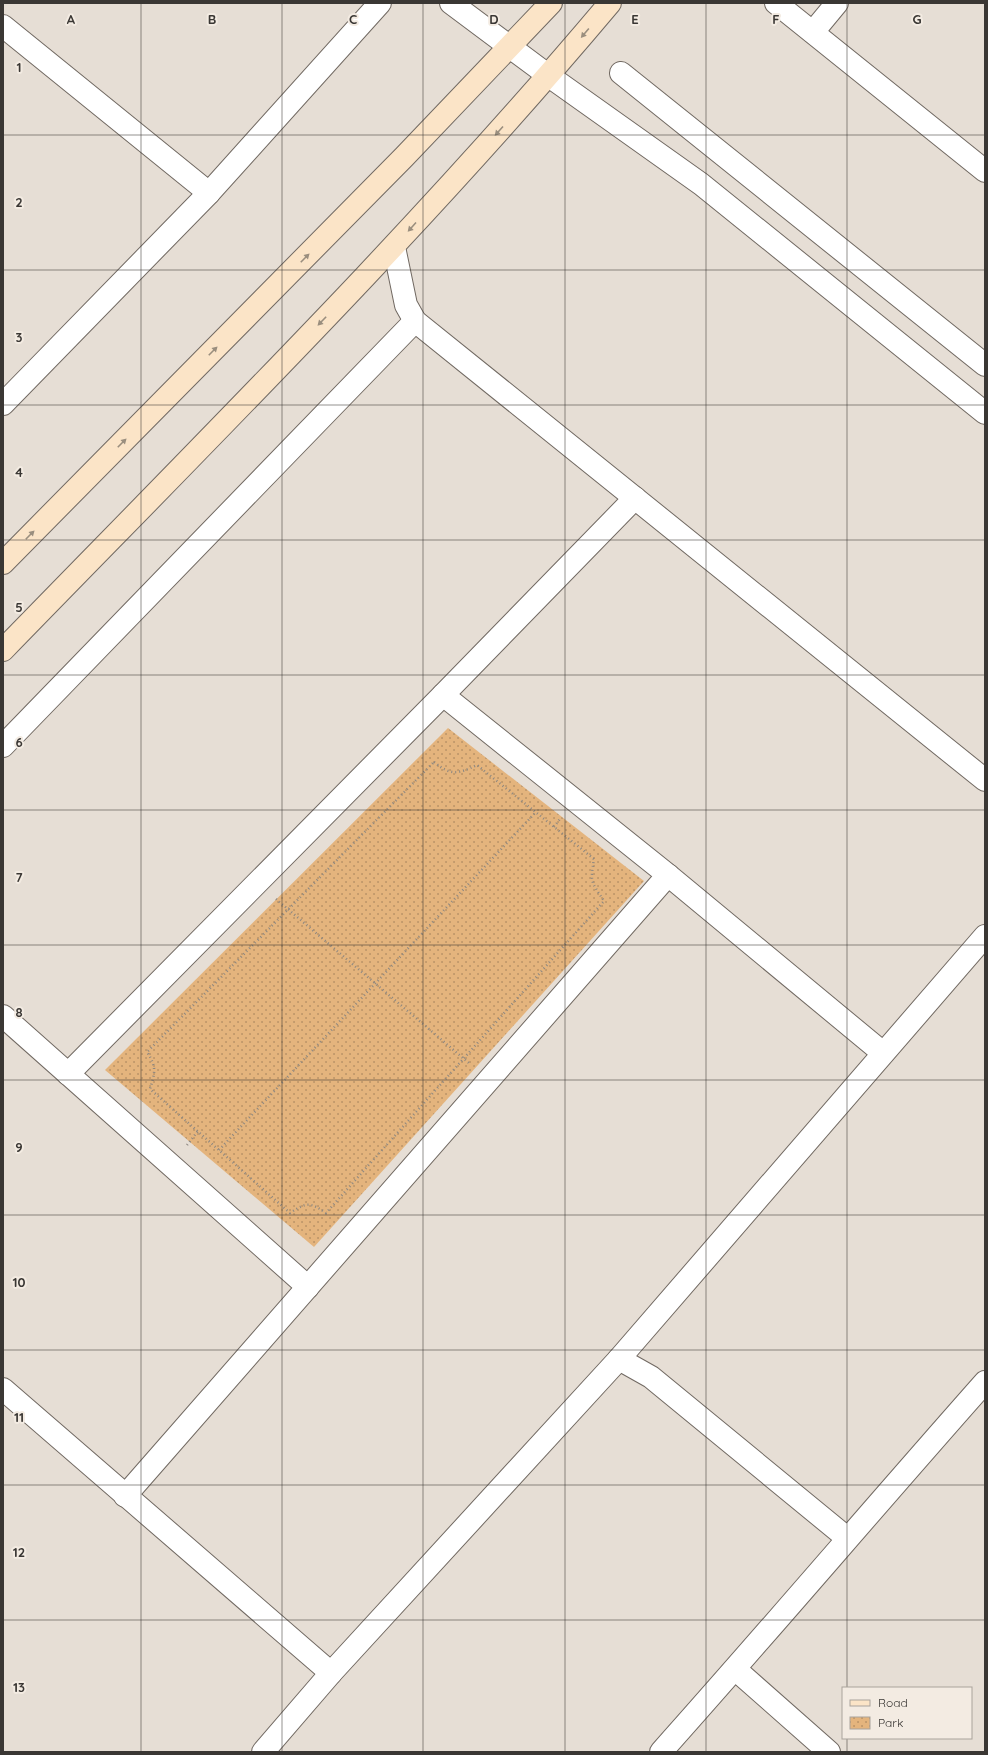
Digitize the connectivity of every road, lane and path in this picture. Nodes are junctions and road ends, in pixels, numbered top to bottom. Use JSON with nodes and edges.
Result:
{"nodes":[{"id":1,"x":380,"y":3,"type":"edge"},
{"id":2,"x":452,"y":3,"type":"edge"},
{"id":3,"x":610,"y":3,"type":"edge"},
{"id":4,"x":776,"y":3,"type":"edge"},
{"id":5,"x":837,"y":3,"type":"edge"},
{"id":6,"x":544,"y":5,"type":"edge"},
{"id":7,"x":3,"y":26,"type":"edge"},
{"id":8,"x":813,"y":32,"type":"junction"},
{"id":9,"x":510,"y":47,"type":"junction"},
{"id":10,"x":621,"y":73,"type":"dead end"},
{"id":11,"x":549,"y":76,"type":"junction"},
{"id":12,"x":985,"y":171,"type":"edge"},
{"id":13,"x":209,"y":193,"type":"junction"},
{"id":14,"x":394,"y":247,"type":"junction"},
{"id":15,"x":415,"y":321,"type":"junction"},
{"id":16,"x":985,"y":365,"type":"edge"},
{"id":17,"x":3,"y":404,"type":"edge"},
{"id":18,"x":985,"y":413,"type":"edge"},
{"id":19,"x":634,"y":498,"type":"junction"},
{"id":20,"x":3,"y":563,"type":"edge"},
{"id":21,"x":3,"y":650,"type":"edge"},
{"id":22,"x":443,"y":695,"type":"junction"},
{"id":23,"x":3,"y":746,"type":"edge"},
{"id":24,"x":985,"y":780,"type":"edge"},
{"id":25,"x":536,"y":812,"type":"junction"},
{"id":26,"x":668,"y":876,"type":"junction"},
{"id":27,"x":258,"y":883,"type":"junction"},
{"id":28,"x":288,"y":909,"type":"junction"},
{"id":29,"x":985,"y":936,"type":"edge"},
{"id":30,"x":375,"y":984,"type":"junction"},
{"id":31,"x":3,"y":1016,"type":"edge"},
{"id":32,"x":883,"y":1053,"type":"junction"},
{"id":33,"x":463,"y":1059,"type":"junction"},
{"id":34,"x":68,"y":1074,"type":"junction"},
{"id":35,"x":488,"y":1080,"type":"junction"},
{"id":36,"x":219,"y":1150,"type":"junction"},
{"id":37,"x":308,"y":1287,"type":"junction"},
{"id":38,"x":619,"y":1359,"type":"junction"},
{"id":39,"x":985,"y":1382,"type":"edge"},
{"id":40,"x":3,"y":1389,"type":"edge"},
{"id":41,"x":125,"y":1496,"type":"junction"},
{"id":42,"x":847,"y":1538,"type":"junction"},
{"id":43,"x":735,"y":1670,"type":"junction"},
{"id":44,"x":331,"y":1673,"type":"junction"},
{"id":45,"x":263,"y":1752,"type":"edge"},
{"id":46,"x":661,"y":1752,"type":"edge"},
{"id":47,"x":829,"y":1752,"type":"edge"}],
"edges":[{"from":1,"to":13,"type":"street"},
{"from":2,"to":9,"type":"street"},
{"from":3,"to":11,"type":"street","one_way":true},
{"from":4,"to":8,"type":"street"},
{"from":5,"to":8,"type":"street"},
{"from":6,"to":9,"type":"street"},
{"from":7,"to":13,"type":"street"},
{"from":8,"to":12,"type":"street"},
{"from":9,"to":11,"type":"street"},
{"from":20,"to":9,"type":"street","one_way":true},
{"from":10,"to":16,"type":"street"},
{"from":11,"to":14,"type":"street","one_way":true},
{"from":11,"to":18,"type":"street"},
{"from":13,"to":17,"type":"street"},
{"from":14,"to":15,"type":"street"},
{"from":14,"to":21,"type":"street","one_way":true},
{"from":15,"to":19,"type":"street"},
{"from":15,"to":23,"type":"street"},
{"from":19,"to":22,"type":"street"},
{"from":19,"to":24,"type":"street"},
{"from":22,"to":26,"type":"street"},
{"from":22,"to":27,"type":"street"},
{"from":25,"to":28,"type":"path"},
{"from":25,"to":30,"type":"path"},
{"from":25,"to":33,"type":"path"},
{"from":26,"to":32,"type":"street"},
{"from":26,"to":35,"type":"street"},
{"from":27,"to":28,"type":"path"},
{"from":27,"to":34,"type":"street"},
{"from":28,"to":30,"type":"path"},
{"from":28,"to":36,"type":"path"},
{"from":29,"to":32,"type":"street"},
{"from":30,"to":33,"type":"path"},
{"from":30,"to":36,"type":"path"},
{"from":31,"to":34,"type":"street"},
{"from":32,"to":38,"type":"street"},
{"from":33,"to":35,"type":"path"},
{"from":33,"to":36,"type":"path"},
{"from":34,"to":37,"type":"street"},
{"from":35,"to":37,"type":"street"},
{"from":37,"to":41,"type":"street"},
{"from":38,"to":42,"type":"street"},
{"from":38,"to":44,"type":"street"},
{"from":39,"to":42,"type":"street"},
{"from":40,"to":41,"type":"street"},
{"from":41,"to":44,"type":"street"},
{"from":42,"to":43,"type":"street"},
{"from":43,"to":46,"type":"street"},
{"from":43,"to":47,"type":"street"},
{"from":44,"to":45,"type":"street"}]}
